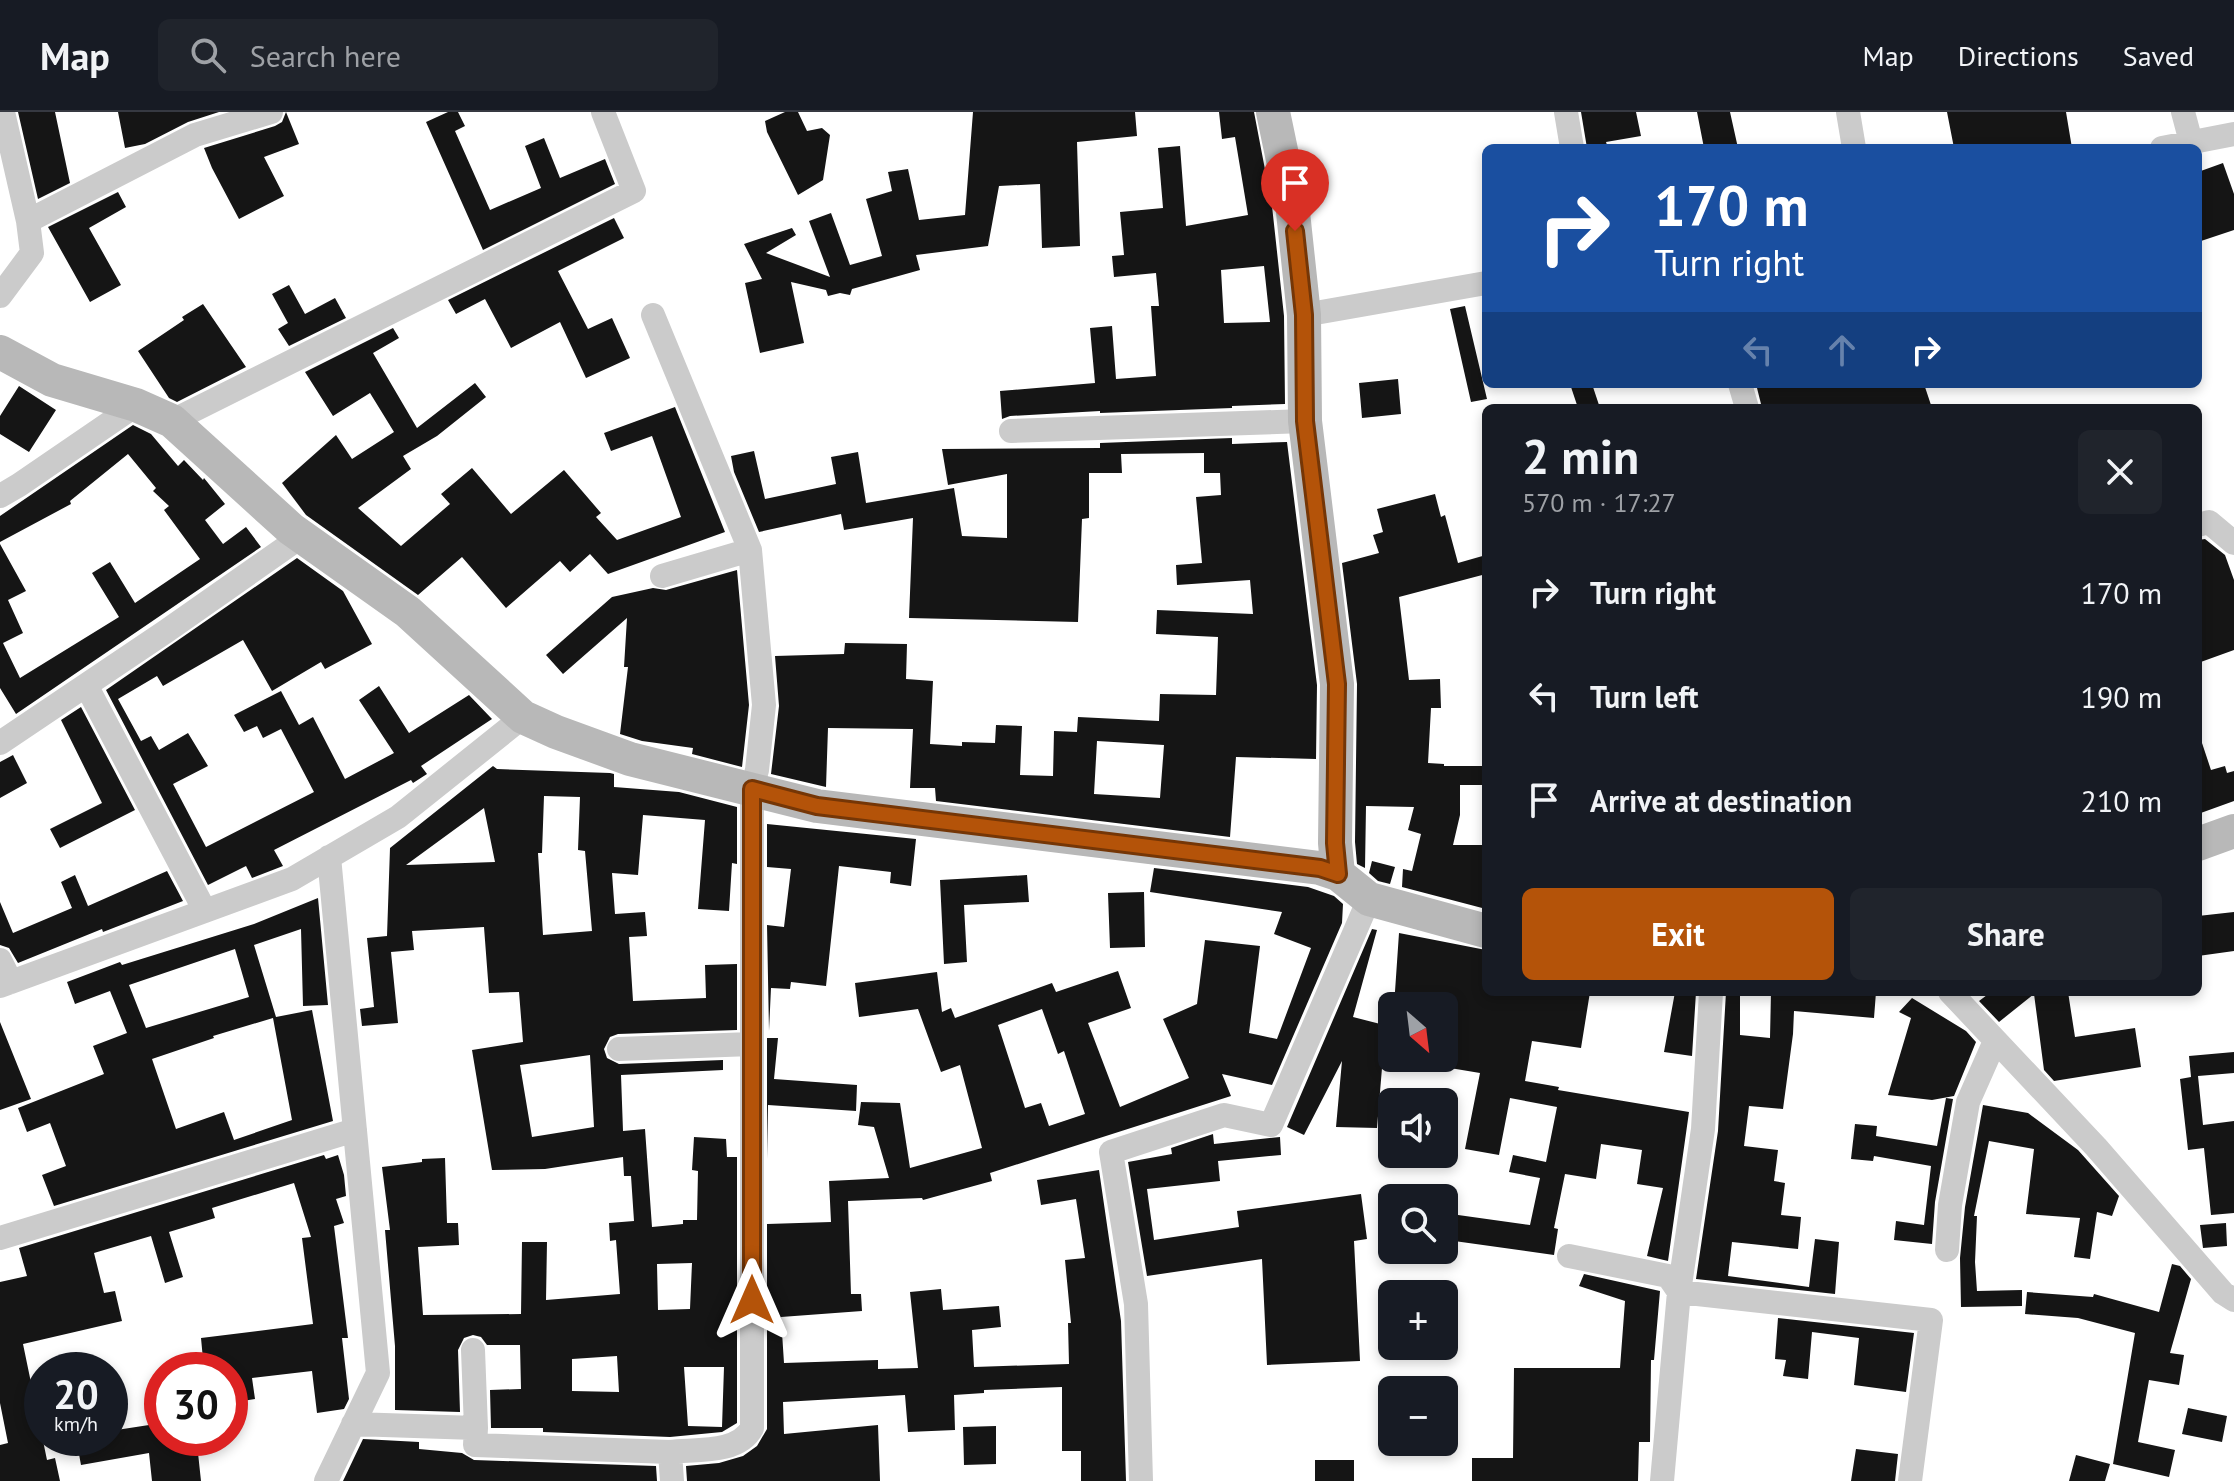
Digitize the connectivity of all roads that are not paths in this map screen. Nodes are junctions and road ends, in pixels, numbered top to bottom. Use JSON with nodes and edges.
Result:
{"nodes":[{"id":1,"x":3,"y":112,"type":"edge"},
{"id":2,"x":271,"y":112,"type":"edge"},
{"id":3,"x":603,"y":112,"type":"edge"},
{"id":4,"x":1273,"y":112,"type":"edge"},
{"id":5,"x":1566,"y":112,"type":"edge"},
{"id":6,"x":1848,"y":112,"type":"edge"},
{"id":7,"x":2183,"y":112,"type":"edge"},
{"id":8,"x":2234,"y":134,"type":"edge"},
{"id":9,"x":2191,"y":142,"type":"junction"},
{"id":10,"x":1571,"y":144,"type":"edge"},
{"id":11,"x":1853,"y":144,"type":"edge"},
{"id":12,"x":2181,"y":144,"type":"edge"},
{"id":13,"x":28,"y":221,"type":"junction"},
{"id":14,"x":1482,"y":284,"type":"edge"},
{"id":15,"x":0,"y":296,"type":"edge"},
{"id":16,"x":653,"y":315,"type":"dead end"},
{"id":17,"x":1304,"y":315,"type":"junction"},
{"id":18,"x":0,"y":352,"type":"edge"},
{"id":19,"x":136,"y":405,"type":"junction"},
{"id":20,"x":172,"y":421,"type":"junction"},
{"id":21,"x":1305,"y":421,"type":"junction"},
{"id":22,"x":1011,"y":431,"type":"dead end"},
{"id":23,"x":0,"y":496,"type":"edge"},
{"id":24,"x":2202,"y":524,"type":"edge"},
{"id":25,"x":302,"y":536,"type":"junction"},
{"id":26,"x":2234,"y":543,"type":"edge"},
{"id":27,"x":750,"y":550,"type":"junction"},
{"id":28,"x":662,"y":576,"type":"dead end"},
{"id":29,"x":86,"y":685,"type":"junction"},
{"id":30,"x":523,"y":717,"type":"junction"},
{"id":31,"x":0,"y":743,"type":"edge"},
{"id":32,"x":752,"y":789,"type":"junction"},
{"id":33,"x":2234,"y":831,"type":"edge"},
{"id":34,"x":2202,"y":843,"type":"edge"},
{"id":35,"x":329,"y":857,"type":"junction"},
{"id":36,"x":1338,"y":874,"type":"junction"},
{"id":37,"x":1369,"y":899,"type":"junction"},
{"id":38,"x":205,"y":911,"type":"junction"},
{"id":39,"x":1482,"y":930,"type":"edge"},
{"id":40,"x":0,"y":960,"type":"edge"},
{"id":41,"x":6,"y":984,"type":"edge"},
{"id":42,"x":1711,"y":996,"type":"edge"},
{"id":43,"x":1954,"y":996,"type":"edge"},
{"id":44,"x":1995,"y":1041,"type":"junction"},
{"id":45,"x":751,"y":1044,"type":"junction"},
{"id":46,"x":619,"y":1049,"type":"dead end"},
{"id":47,"x":355,"y":1130,"type":"junction"},
{"id":48,"x":0,"y":1238,"type":"edge"},
{"id":49,"x":1947,"y":1250,"type":"dead end"},
{"id":50,"x":1569,"y":1256,"type":"dead end"},
{"id":51,"x":1679,"y":1292,"type":"junction"},
{"id":52,"x":2234,"y":1300,"type":"edge"},
{"id":53,"x":473,"y":1350,"type":"dead end"},
{"id":54,"x":353,"y":1424,"type":"junction"},
{"id":55,"x":476,"y":1428,"type":"junction"},
{"id":56,"x":670,"y":1452,"type":"junction"},
{"id":57,"x":326,"y":1481,"type":"edge"},
{"id":58,"x":672,"y":1481,"type":"edge"},
{"id":59,"x":1141,"y":1481,"type":"edge"},
{"id":60,"x":1662,"y":1481,"type":"edge"},
{"id":61,"x":1910,"y":1481,"type":"edge"}],
"edges":[{"from":1,"to":13,"type":"street"},
{"from":2,"to":13,"type":"street"},
{"from":3,"to":20,"type":"street"},
{"from":4,"to":17,"type":"street"},
{"from":5,"to":10,"type":"street"},
{"from":6,"to":11,"type":"street"},
{"from":7,"to":9,"type":"street"},
{"from":8,"to":9,"type":"street"},
{"from":9,"to":12,"type":"street"},
{"from":13,"to":15,"type":"street"},
{"from":14,"to":17,"type":"street"},
{"from":16,"to":27,"type":"street"},
{"from":17,"to":21,"type":"street"},
{"from":18,"to":19,"type":"street"},
{"from":19,"to":20,"type":"street"},
{"from":19,"to":23,"type":"street"},
{"from":20,"to":25,"type":"street"},
{"from":21,"to":22,"type":"street"},
{"from":21,"to":36,"type":"street"},
{"from":24,"to":26,"type":"street"},
{"from":25,"to":29,"type":"street"},
{"from":25,"to":30,"type":"street"},
{"from":27,"to":28,"type":"street"},
{"from":27,"to":32,"type":"street"},
{"from":29,"to":31,"type":"street"},
{"from":29,"to":38,"type":"street"},
{"from":30,"to":32,"type":"street"},
{"from":30,"to":35,"type":"street"},
{"from":32,"to":36,"type":"street"},
{"from":32,"to":45,"type":"street"},
{"from":33,"to":34,"type":"street"},
{"from":35,"to":38,"type":"street"},
{"from":35,"to":47,"type":"street"},
{"from":36,"to":37,"type":"street"},
{"from":37,"to":39,"type":"street"},
{"from":37,"to":59,"type":"street"},
{"from":38,"to":41,"type":"street"},
{"from":40,"to":41,"type":"street"},
{"from":42,"to":51,"type":"street"},
{"from":43,"to":44,"type":"street"},
{"from":44,"to":49,"type":"street"},
{"from":44,"to":52,"type":"street"},
{"from":45,"to":46,"type":"street"},
{"from":45,"to":56,"type":"street"},
{"from":47,"to":48,"type":"street"},
{"from":47,"to":54,"type":"street"},
{"from":50,"to":51,"type":"street"},
{"from":51,"to":60,"type":"street"},
{"from":51,"to":61,"type":"street"},
{"from":53,"to":55,"type":"street"},
{"from":54,"to":55,"type":"street"},
{"from":54,"to":57,"type":"street"},
{"from":55,"to":56,"type":"street"},
{"from":56,"to":58,"type":"street"}]}
